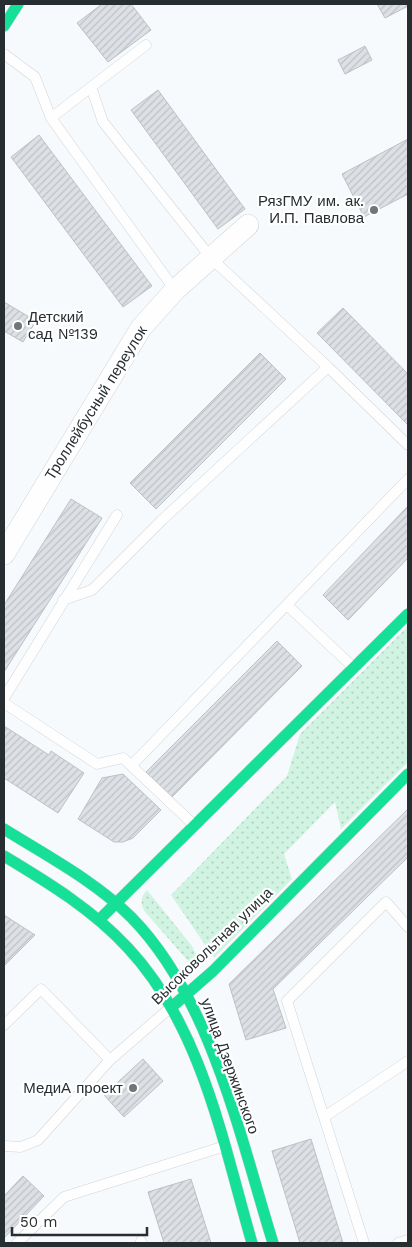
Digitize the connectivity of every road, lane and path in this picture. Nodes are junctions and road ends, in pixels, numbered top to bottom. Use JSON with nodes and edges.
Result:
{"nodes":[{"id":1,"x":18,"y":4,"type":"edge"},
{"id":2,"x":4,"y":26,"type":"edge"},
{"id":3,"x":146,"y":45,"type":"dead end"},
{"id":4,"x":4,"y":54,"type":"edge"},
{"id":5,"x":91,"y":87,"type":"junction"},
{"id":6,"x":51,"y":118,"type":"junction"},
{"id":7,"x":248,"y":225,"type":"dead end"},
{"id":8,"x":212,"y":259,"type":"junction"},
{"id":9,"x":175,"y":290,"type":"junction"},
{"id":10,"x":328,"y":366,"type":"junction"},
{"id":11,"x":408,"y":445,"type":"edge"},
{"id":12,"x":408,"y":479,"type":"edge"},
{"id":13,"x":117,"y":515,"type":"dead end"},
{"id":14,"x":4,"y":554,"type":"edge"},
{"id":15,"x":63,"y":600,"type":"junction"},
{"id":16,"x":288,"y":606,"type":"junction"},
{"id":17,"x":408,"y":614,"type":"edge"},
{"id":18,"x":354,"y":668,"type":"junction"},
{"id":19,"x":4,"y":698,"type":"edge"},
{"id":20,"x":4,"y":703,"type":"edge"},
{"id":21,"x":132,"y":766,"type":"junction"},
{"id":22,"x":408,"y":774,"type":"edge"},
{"id":23,"x":195,"y":826,"type":"junction"},
{"id":24,"x":4,"y":829,"type":"edge"},
{"id":25,"x":4,"y":856,"type":"edge"},
{"id":26,"x":114,"y":905,"type":"junction"},
{"id":27,"x":99,"y":919,"type":"junction"},
{"id":28,"x":408,"y":927,"type":"edge"},
{"id":29,"x":187,"y":994,"type":"junction"},
{"id":30,"x":171,"y":1008,"type":"junction"},
{"id":31,"x":4,"y":1025,"type":"edge"},
{"id":32,"x":110,"y":1060,"type":"junction"},
{"id":33,"x":408,"y":1061,"type":"edge"},
{"id":34,"x":324,"y":1117,"type":"junction"},
{"id":35,"x":4,"y":1146,"type":"edge"},
{"id":36,"x":223,"y":1147,"type":"junction"},
{"id":37,"x":408,"y":1240,"type":"edge"},
{"id":38,"x":17,"y":1243,"type":"edge"},
{"id":39,"x":252,"y":1243,"type":"edge"},
{"id":40,"x":273,"y":1243,"type":"edge"},
{"id":41,"x":364,"y":1243,"type":"edge"},
{"id":42,"x":398,"y":1243,"type":"edge"}],
"edges":[{"from":1,"to":2,"type":"main road"},
{"from":3,"to":5,"type":"lane"},
{"from":4,"to":6,"type":"lane"},
{"from":5,"to":6,"type":"lane"},
{"from":5,"to":8,"type":"lane"},
{"from":6,"to":9,"type":"lane"},
{"from":7,"to":8,"type":"street","name":"Троллейбусный переулок"},
{"from":8,"to":9,"type":"street","name":"Троллейбусный переулок"},
{"from":8,"to":10,"type":"lane"},
{"from":9,"to":14,"type":"street","name":"Троллейбусный переулок"},
{"from":10,"to":11,"type":"lane"},
{"from":10,"to":15,"type":"lane"},
{"from":12,"to":16,"type":"lane"},
{"from":13,"to":15,"type":"lane"},
{"from":15,"to":19,"type":"lane"},
{"from":16,"to":18,"type":"lane"},
{"from":16,"to":21,"type":"lane"},
{"from":17,"to":18,"type":"main road"},
{"from":18,"to":23,"type":"main road"},
{"from":20,"to":21,"type":"lane"},
{"from":21,"to":23,"type":"lane"},
{"from":22,"to":29,"type":"main road","name":"Высоковольтная улица"},
{"from":23,"to":26,"type":"main road"},
{"from":24,"to":26,"type":"main road","name":"улица Дзержинского"},
{"from":25,"to":27,"type":"main road"},
{"from":26,"to":27,"type":"main road"},
{"from":26,"to":29,"type":"main road","name":"улица Дзержинского"},
{"from":27,"to":30,"type":"main road"},
{"from":28,"to":34,"type":"lane"},
{"from":29,"to":30,"type":"main road","name":"Высоковольтная улица"},
{"from":29,"to":40,"type":"main road","name":"улица Дзержинского"},
{"from":30,"to":32,"type":"lane","name":"Высоковольтная улица"},
{"from":30,"to":36,"type":"main road"},
{"from":31,"to":32,"type":"lane"},
{"from":32,"to":35,"type":"lane","name":"Высоковольтная улица"},
{"from":33,"to":34,"type":"lane"},
{"from":34,"to":41,"type":"lane"},
{"from":36,"to":38,"type":"lane"},
{"from":36,"to":39,"type":"main road"},
{"from":37,"to":42,"type":"lane"}]}
